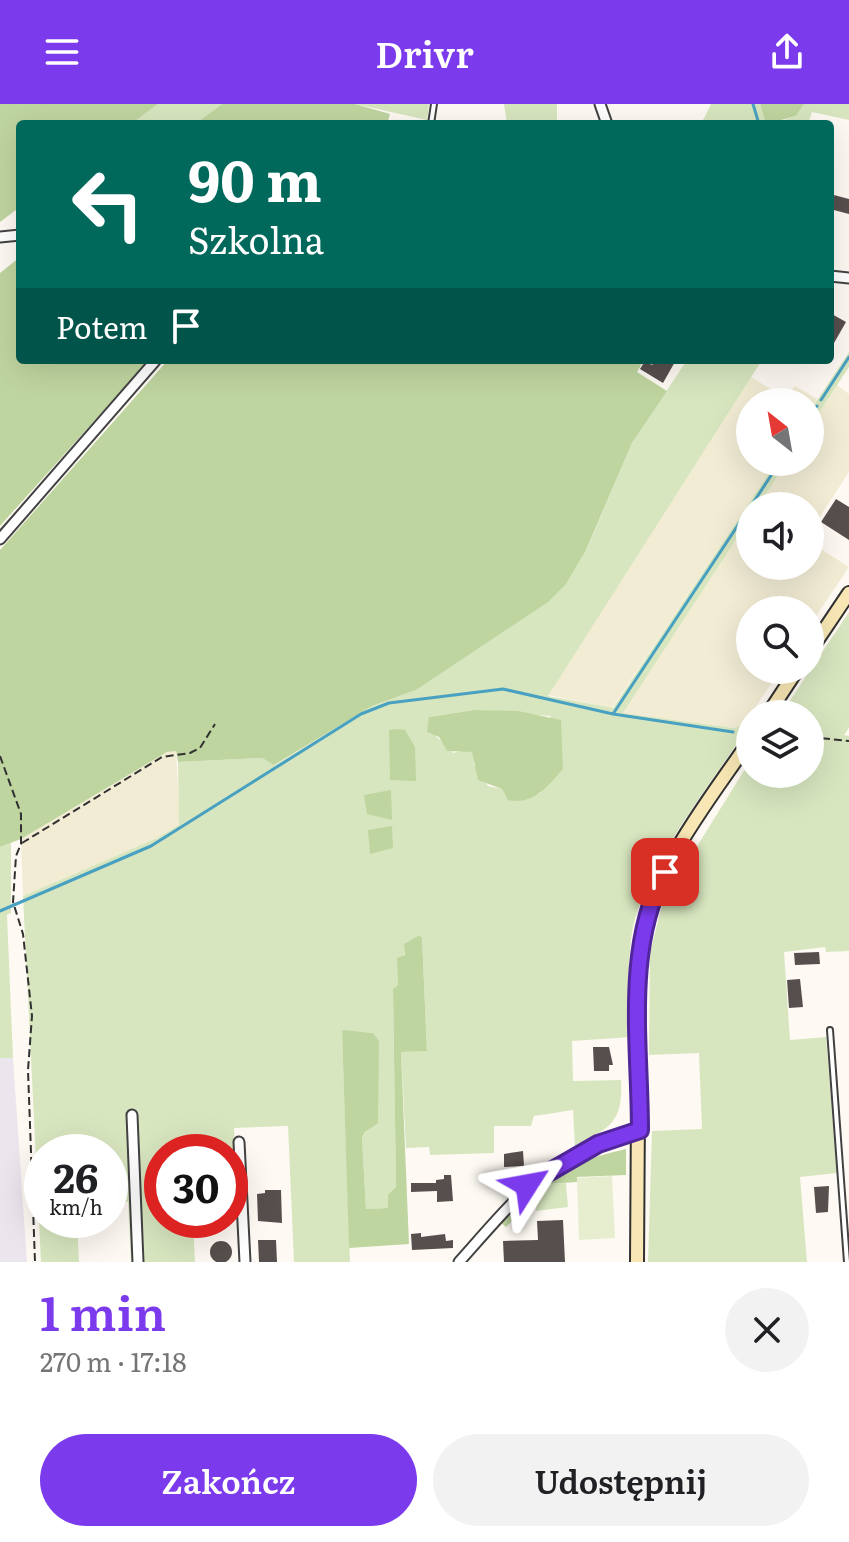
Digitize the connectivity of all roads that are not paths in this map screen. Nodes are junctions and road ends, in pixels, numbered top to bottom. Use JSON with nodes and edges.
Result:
{"nodes":[{"id":1,"x":153,"y":364,"type":"edge"},
{"id":2,"x":0,"y":539,"type":"edge"},
{"id":3,"x":849,"y":593,"type":"edge"},
{"id":4,"x":824,"y":630,"type":"edge"},
{"id":5,"x":736,"y":762,"type":"edge"},
{"id":6,"x":830,"y":1030,"type":"dead end"},
{"id":7,"x":132,"y":1115,"type":"dead end"},
{"id":8,"x":640,"y":1130,"type":"junction"},
{"id":9,"x":244,"y":1238,"type":"edge"},
{"id":10,"x":138,"y":1262,"type":"edge"},
{"id":11,"x":245,"y":1262,"type":"edge"},
{"id":12,"x":459,"y":1262,"type":"edge"},
{"id":13,"x":637,"y":1262,"type":"edge"},
{"id":14,"x":847,"y":1262,"type":"edge"}],
"edges":[{"from":1,"to":2,"type":"street"},
{"from":3,"to":4,"type":"street"},
{"from":5,"to":8,"type":"street"},
{"from":6,"to":14,"type":"lane"},
{"from":7,"to":10,"type":"street"},
{"from":8,"to":12,"type":"street"},
{"from":8,"to":13,"type":"street"},
{"from":9,"to":11,"type":"street"}]}
